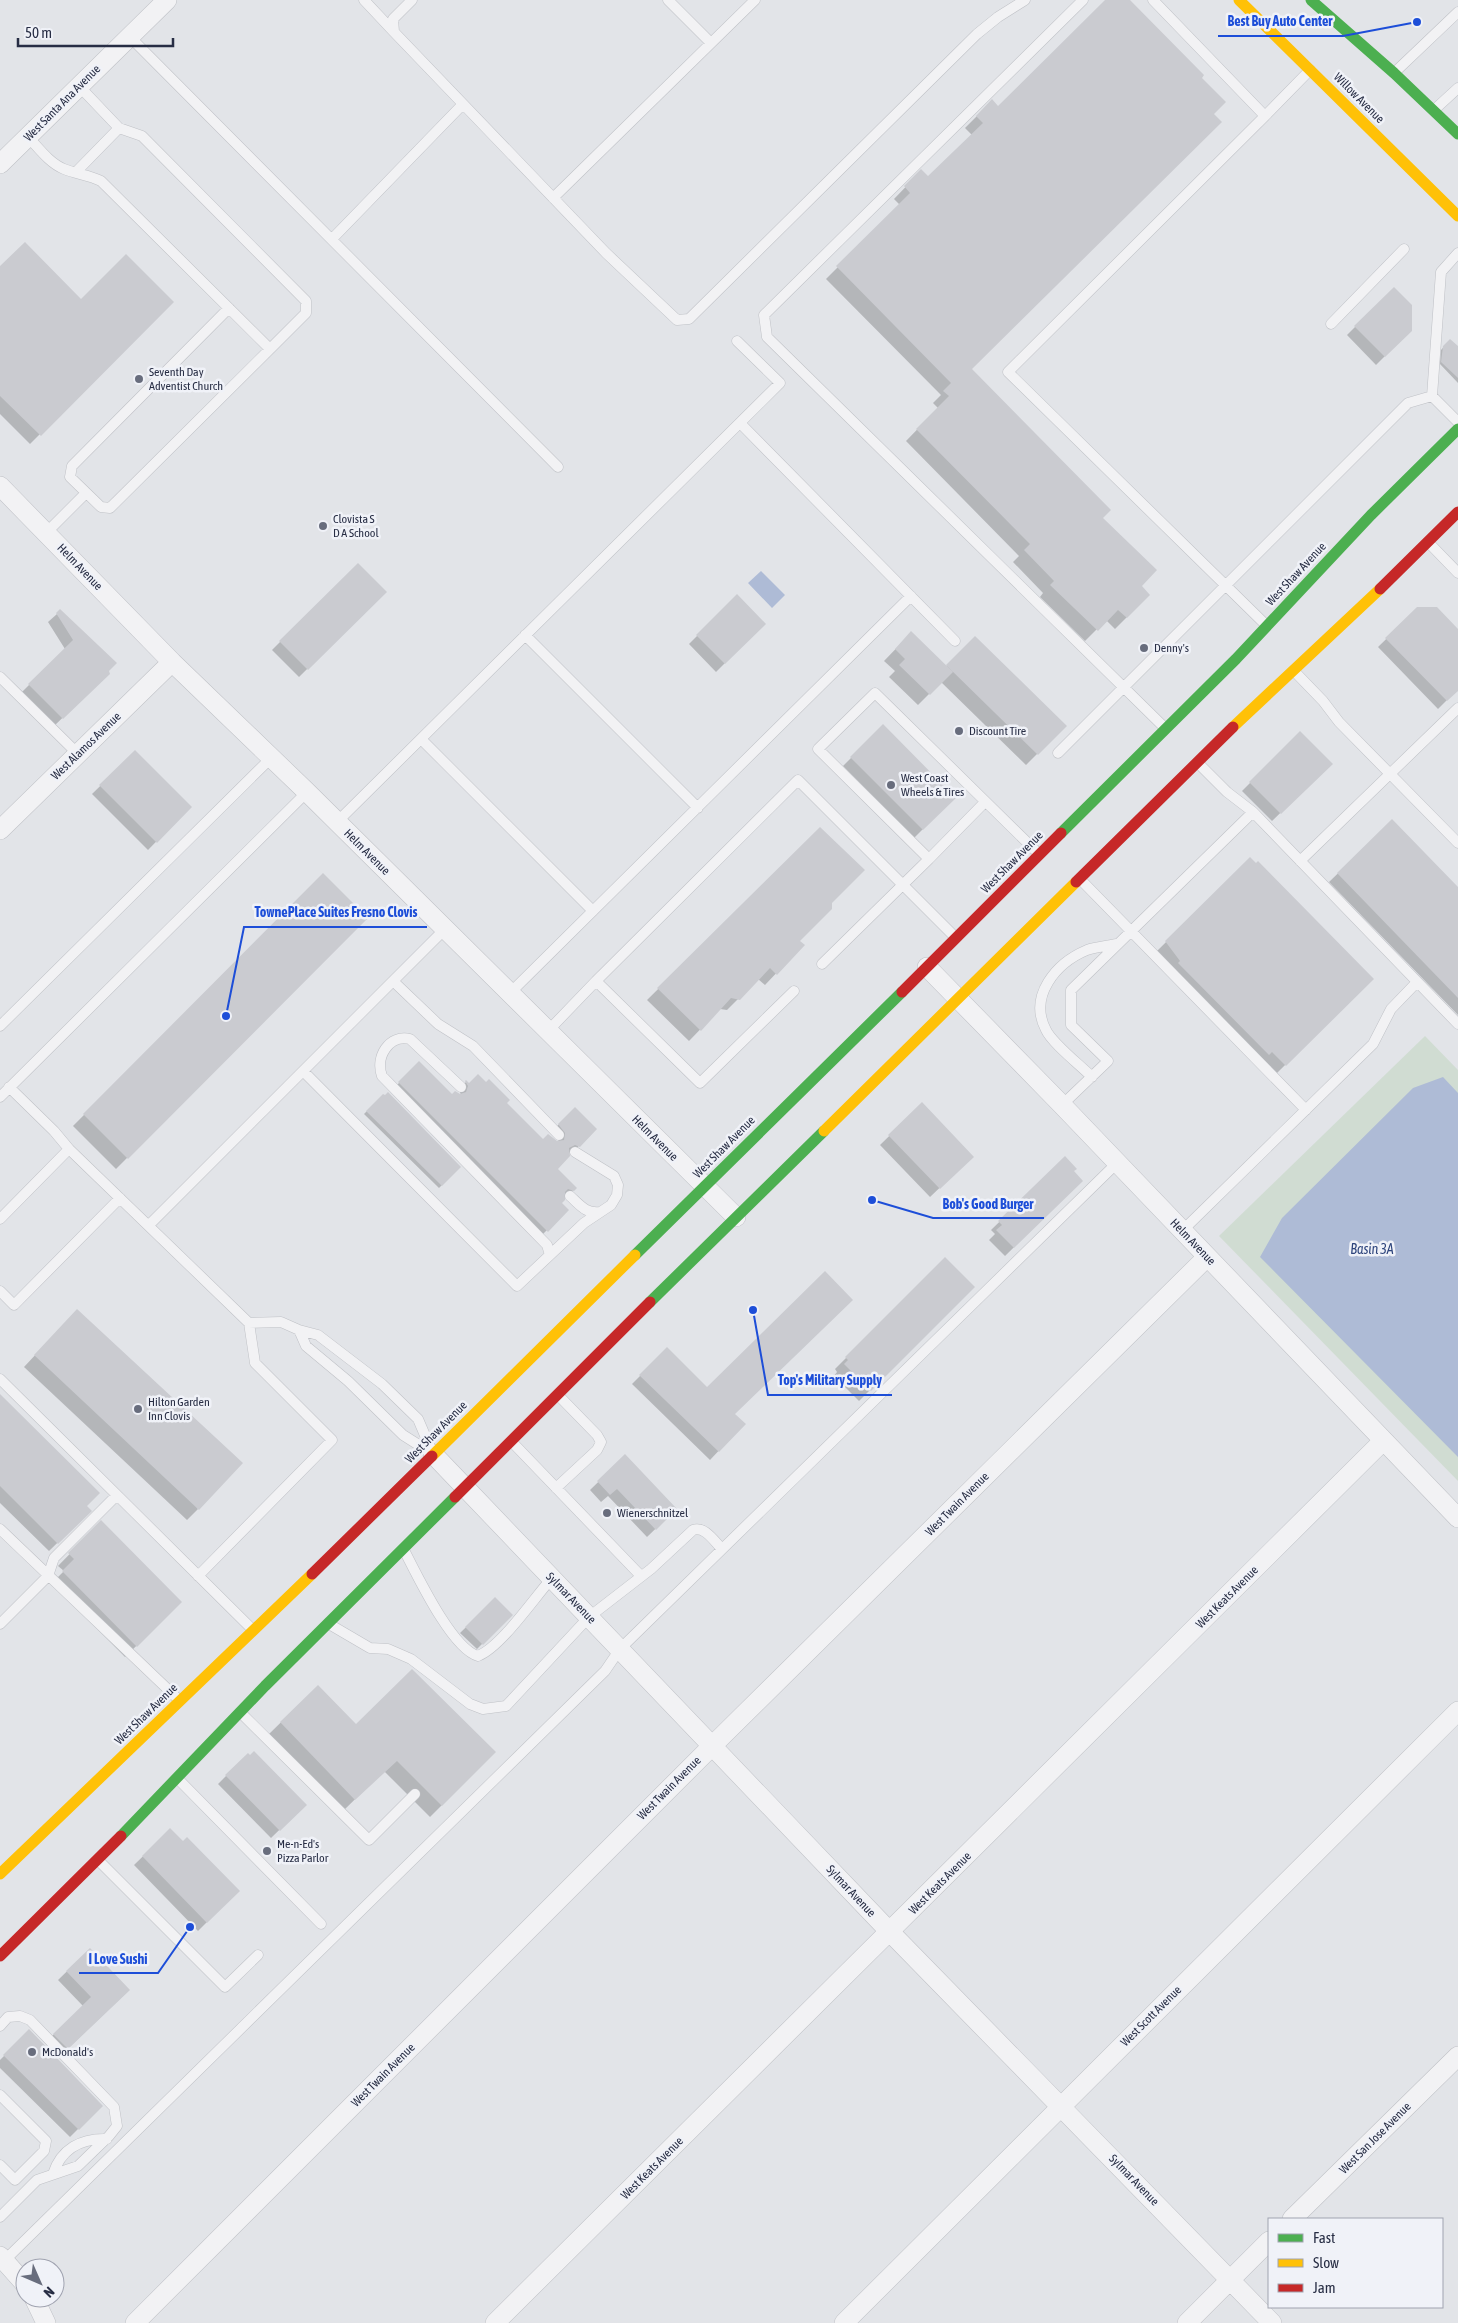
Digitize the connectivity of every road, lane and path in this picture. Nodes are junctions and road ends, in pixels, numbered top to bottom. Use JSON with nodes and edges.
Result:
{"nodes":[{"id":1,"x":167,"y":0,"type":"edge"},
{"id":2,"x":364,"y":0,"type":"edge"},
{"id":3,"x":412,"y":0,"type":"edge"},
{"id":4,"x":668,"y":0,"type":"edge"},
{"id":5,"x":755,"y":0,"type":"edge"},
{"id":6,"x":1025,"y":0,"type":"edge"},
{"id":7,"x":1083,"y":0,"type":"edge"},
{"id":8,"x":1153,"y":0,"type":"edge"},
{"id":9,"x":1239,"y":0,"type":"edge"},
{"id":10,"x":1311,"y":0,"type":"edge"},
{"id":11,"x":1458,"y":12,"type":"edge"},
{"id":12,"x":394,"y":32,"type":"junction"},
{"id":13,"x":130,"y":37,"type":"junction"},
{"id":14,"x":711,"y":43,"type":"junction"},
{"id":15,"x":1310,"y":69,"type":"junction"},
{"id":16,"x":1394,"y":73,"type":"junction"},
{"id":17,"x":79,"y":86,"type":"junction"},
{"id":18,"x":1458,"y":88,"type":"edge"},
{"id":19,"x":463,"y":104,"type":"junction"},
{"id":20,"x":1434,"y":110,"type":"junction"},
{"id":21,"x":1264,"y":116,"type":"junction"},
{"id":22,"x":119,"y":128,"type":"junction"},
{"id":23,"x":1458,"y":134,"type":"edge"},
{"id":24,"x":28,"y":137,"type":"junction"},
{"id":25,"x":0,"y":164,"type":"edge"},
{"id":26,"x":76,"y":172,"type":"junction"},
{"id":27,"x":553,"y":198,"type":"junction"},
{"id":28,"x":1458,"y":216,"type":"edge"},
{"id":29,"x":332,"y":239,"type":"junction"},
{"id":30,"x":1404,"y":249,"type":"dead end"},
{"id":31,"x":1458,"y":254,"type":"edge"},
{"id":32,"x":229,"y":308,"type":"junction"},
{"id":33,"x":1331,"y":324,"type":"dead end"},
{"id":34,"x":737,"y":341,"type":"dead end"},
{"id":35,"x":270,"y":349,"type":"junction"},
{"id":36,"x":1432,"y":396,"type":"junction"},
{"id":37,"x":1458,"y":422,"type":"edge"},
{"id":38,"x":740,"y":423,"type":"junction"},
{"id":39,"x":1458,"y":429,"type":"edge"},
{"id":40,"x":558,"y":467,"type":"dead end"},
{"id":41,"x":0,"y":486,"type":"edge"},
{"id":42,"x":86,"y":493,"type":"junction"},
{"id":43,"x":1458,"y":512,"type":"edge"},
{"id":44,"x":46,"y":533,"type":"junction"},
{"id":45,"x":1428,"y":542,"type":"junction"},
{"id":46,"x":1458,"y":573,"type":"edge"},
{"id":47,"x":1225,"y":585,"type":"junction"},
{"id":48,"x":911,"y":596,"type":"junction"},
{"id":49,"x":1266,"y":626,"type":"junction"},
{"id":50,"x":525,"y":635,"type":"junction"},
{"id":51,"x":955,"y":640,"type":"dead end"},
{"id":52,"x":172,"y":662,"type":"junction"},
{"id":53,"x":1294,"y":672,"type":"junction"},
{"id":54,"x":0,"y":678,"type":"edge"},
{"id":55,"x":1123,"y":687,"type":"junction"},
{"id":56,"x":1458,"y":708,"type":"edge"},
{"id":57,"x":1166,"y":729,"type":"junction"},
{"id":58,"x":421,"y":739,"type":"junction"},
{"id":59,"x":1058,"y":753,"type":"dead end"},
{"id":60,"x":78,"y":754,"type":"junction"},
{"id":61,"x":270,"y":759,"type":"junction"},
{"id":62,"x":1197,"y":762,"type":"junction"},
{"id":63,"x":1390,"y":774,"type":"junction"},
{"id":64,"x":307,"y":792,"type":"junction"},
{"id":65,"x":985,"y":802,"type":"junction"},
{"id":66,"x":698,"y":808,"type":"junction"},
{"id":67,"x":1253,"y":812,"type":"junction"},
{"id":68,"x":337,"y":822,"type":"junction"},
{"id":69,"x":0,"y":830,"type":"edge"},
{"id":70,"x":1458,"y":843,"type":"edge"},
{"id":71,"x":1039,"y":855,"type":"junction"},
{"id":72,"x":930,"y":859,"type":"junction"},
{"id":73,"x":1300,"y":861,"type":"junction"},
{"id":74,"x":1080,"y":879,"type":"junction"},
{"id":75,"x":902,"y":884,"type":"junction"},
{"id":76,"x":593,"y":911,"type":"junction"},
{"id":77,"x":444,"y":930,"type":"junction"},
{"id":78,"x":1130,"y":931,"type":"junction"},
{"id":79,"x":956,"y":938,"type":"junction"},
{"id":80,"x":1118,"y":944,"type":"junction"},
{"id":81,"x":822,"y":964,"type":"dead end"},
{"id":82,"x":927,"y":967,"type":"junction"},
{"id":83,"x":393,"y":981,"type":"junction"},
{"id":84,"x":596,"y":981,"type":"junction"},
{"id":85,"x":1417,"y":982,"type":"junction"},
{"id":86,"x":794,"y":991,"type":"dead end"},
{"id":87,"x":509,"y":994,"type":"junction"},
{"id":88,"x":958,"y":999,"type":"junction"},
{"id":89,"x":1458,"y":1024,"type":"edge"},
{"id":90,"x":0,"y":1026,"type":"edge"},
{"id":91,"x":547,"y":1032,"type":"junction"},
{"id":92,"x":303,"y":1071,"type":"junction"},
{"id":93,"x":1092,"y":1077,"type":"junction"},
{"id":94,"x":461,"y":1086,"type":"dead end"},
{"id":95,"x":9,"y":1088,"type":"junction"},
{"id":96,"x":0,"y":1096,"type":"edge"},
{"id":97,"x":1062,"y":1105,"type":"junction"},
{"id":98,"x":1306,"y":1110,"type":"junction"},
{"id":99,"x":559,"y":1135,"type":"dead end"},
{"id":100,"x":69,"y":1149,"type":"junction"},
{"id":101,"x":575,"y":1152,"type":"dead end"},
{"id":102,"x":1117,"y":1163,"type":"junction"},
{"id":103,"x":704,"y":1186,"type":"junction"},
{"id":104,"x":570,"y":1196,"type":"dead end"},
{"id":105,"x":120,"y":1198,"type":"junction"},
{"id":106,"x":601,"y":1212,"type":"junction"},
{"id":107,"x":736,"y":1217,"type":"junction"},
{"id":108,"x":0,"y":1219,"type":"edge"},
{"id":109,"x":149,"y":1226,"type":"junction"},
{"id":110,"x":1182,"y":1231,"type":"junction"},
{"id":111,"x":550,"y":1254,"type":"junction"},
{"id":112,"x":1207,"y":1257,"type":"junction"},
{"id":113,"x":0,"y":1291,"type":"edge"},
{"id":114,"x":249,"y":1323,"type":"junction"},
{"id":115,"x":300,"y":1330,"type":"junction"},
{"id":116,"x":0,"y":1379,"type":"edge"},
{"id":117,"x":558,"y":1395,"type":"junction"},
{"id":118,"x":511,"y":1441,"type":"junction"},
{"id":119,"x":1383,"y":1441,"type":"junction"},
{"id":120,"x":433,"y":1454,"type":"junction"},
{"id":121,"x":465,"y":1488,"type":"junction"},
{"id":122,"x":556,"y":1488,"type":"junction"},
{"id":123,"x":117,"y":1495,"type":"junction"},
{"id":124,"x":1458,"y":1518,"type":"edge"},
{"id":125,"x":0,"y":1529,"type":"edge"},
{"id":126,"x":403,"y":1549,"type":"junction"},
{"id":127,"x":722,"y":1549,"type":"junction"},
{"id":128,"x":48,"y":1576,"type":"junction"},
{"id":129,"x":198,"y":1576,"type":"junction"},
{"id":130,"x":642,"y":1576,"type":"junction"},
{"id":131,"x":552,"y":1578,"type":"junction"},
{"id":132,"x":589,"y":1617,"type":"junction"},
{"id":133,"x":328,"y":1623,"type":"junction"},
{"id":134,"x":0,"y":1624,"type":"edge"},
{"id":135,"x":254,"y":1631,"type":"junction"},
{"id":136,"x":620,"y":1649,"type":"junction"},
{"id":137,"x":180,"y":1701,"type":"junction"},
{"id":138,"x":1458,"y":1711,"type":"edge"},
{"id":139,"x":240,"y":1712,"type":"junction"},
{"id":140,"x":713,"y":1745,"type":"junction"},
{"id":141,"x":177,"y":1778,"type":"junction"},
{"id":142,"x":416,"y":1794,"type":"dead end"},
{"id":143,"x":98,"y":1859,"type":"junction"},
{"id":144,"x":0,"y":1874,"type":"edge"},
{"id":145,"x":321,"y":1924,"type":"dead end"},
{"id":146,"x":890,"y":1932,"type":"junction"},
{"id":147,"x":258,"y":1954,"type":"dead end"},
{"id":148,"x":0,"y":1956,"type":"edge"},
{"id":149,"x":0,"y":2026,"type":"edge"},
{"id":150,"x":1458,"y":2056,"type":"edge"},
{"id":151,"x":0,"y":2095,"type":"edge"},
{"id":152,"x":1061,"y":2106,"type":"junction"},
{"id":153,"x":107,"y":2139,"type":"junction"},
{"id":154,"x":0,"y":2165,"type":"edge"},
{"id":155,"x":53,"y":2174,"type":"junction"},
{"id":156,"x":14,"y":2180,"type":"junction"},
{"id":157,"x":26,"y":2191,"type":"junction"},
{"id":158,"x":0,"y":2217,"type":"edge"},
{"id":159,"x":1293,"y":2218,"type":"edge"},
{"id":160,"x":1268,"y":2242,"type":"edge"},
{"id":161,"x":2,"y":2259,"type":"edge"},
{"id":162,"x":15,"y":2273,"type":"edge"},
{"id":163,"x":1231,"y":2279,"type":"junction"},
{"id":164,"x":39,"y":2308,"type":"edge"},
{"id":165,"x":46,"y":2323,"type":"edge"},
{"id":166,"x":135,"y":2323,"type":"edge"},
{"id":167,"x":495,"y":2323,"type":"edge"},
{"id":168,"x":844,"y":2323,"type":"edge"},
{"id":169,"x":1187,"y":2323,"type":"edge"},
{"id":170,"x":1272,"y":2323,"type":"edge"}],
"edges":[{"from":1,"to":13,"type":"street","name":"West Santa Ana Avenue"},
{"from":2,"to":12,"type":"lane"},
{"from":3,"to":12,"type":"lane"},
{"from":4,"to":14,"type":"lane"},
{"from":5,"to":14,"type":"lane"},
{"from":6,"to":27,"type":"lane"},
{"from":7,"to":55,"type":"lane"},
{"from":8,"to":21,"type":"lane"},
{"from":9,"to":15,"type":"main road","name":"Willow Avenue"},
{"from":10,"to":16,"type":"main road"},
{"from":11,"to":16,"type":"lane"},
{"from":12,"to":19,"type":"lane"},
{"from":13,"to":17,"type":"street","name":"West Santa Ana Avenue"},
{"from":13,"to":29,"type":"lane"},
{"from":14,"to":27,"type":"lane"},
{"from":15,"to":21,"type":"lane"},
{"from":15,"to":28,"type":"main road","name":"Willow Avenue"},
{"from":16,"to":20,"type":"main road"},
{"from":17,"to":22,"type":"lane"},
{"from":17,"to":24,"type":"street","name":"West Santa Ana Avenue"},
{"from":18,"to":20,"type":"lane"},
{"from":19,"to":27,"type":"lane"},
{"from":19,"to":29,"type":"lane"},
{"from":20,"to":23,"type":"main road"},
{"from":21,"to":47,"type":"lane"},
{"from":22,"to":26,"type":"lane"},
{"from":22,"to":35,"type":"lane"},
{"from":24,"to":25,"type":"street","name":"West Santa Ana Avenue"},
{"from":24,"to":26,"type":"lane"},
{"from":26,"to":32,"type":"lane"},
{"from":29,"to":40,"type":"lane"},
{"from":30,"to":33,"type":"lane"},
{"from":31,"to":36,"type":"lane"},
{"from":32,"to":35,"type":"lane"},
{"from":32,"to":42,"type":"lane"},
{"from":34,"to":38,"type":"lane"},
{"from":35,"to":42,"type":"lane"},
{"from":36,"to":37,"type":"lane"},
{"from":36,"to":47,"type":"lane"},
{"from":38,"to":48,"type":"lane"},
{"from":38,"to":50,"type":"lane"},
{"from":39,"to":49,"type":"main road","name":"West Shaw Avenue"},
{"from":41,"to":44,"type":"street","name":"Helm Avenue"},
{"from":42,"to":44,"type":"lane"},
{"from":43,"to":45,"type":"main road"},
{"from":44,"to":52,"type":"street","name":"Helm Avenue"},
{"from":45,"to":46,"type":"lane"},
{"from":45,"to":53,"type":"main road"},
{"from":47,"to":49,"type":"lane"},
{"from":47,"to":55,"type":"lane"},
{"from":48,"to":51,"type":"lane"},
{"from":48,"to":66,"type":"lane"},
{"from":49,"to":57,"type":"main road","name":"West Shaw Avenue"},
{"from":50,"to":58,"type":"lane"},
{"from":50,"to":66,"type":"lane"},
{"from":52,"to":60,"type":"street","name":"West Alamos Avenue"},
{"from":52,"to":61,"type":"street","name":"Helm Avenue"},
{"from":53,"to":62,"type":"main road"},
{"from":53,"to":63,"type":"lane"},
{"from":54,"to":60,"type":"lane"},
{"from":55,"to":57,"type":"lane"},
{"from":55,"to":59,"type":"lane"},
{"from":56,"to":63,"type":"lane"},
{"from":57,"to":71,"type":"main road","name":"West Shaw Avenue"},
{"from":58,"to":68,"type":"lane"},
{"from":58,"to":76,"type":"lane"},
{"from":60,"to":69,"type":"street","name":"West Alamos Avenue"},
{"from":61,"to":64,"type":"street","name":"Helm Avenue"},
{"from":61,"to":90,"type":"lane"},
{"from":62,"to":67,"type":"lane"},
{"from":62,"to":74,"type":"main road"},
{"from":63,"to":70,"type":"lane"},
{"from":63,"to":73,"type":"lane"},
{"from":64,"to":68,"type":"street","name":"Helm Avenue"},
{"from":64,"to":95,"type":"lane"},
{"from":65,"to":71,"type":"lane"},
{"from":65,"to":72,"type":"lane"},
{"from":65,"to":72,"type":"lane"},
{"from":66,"to":76,"type":"lane"},
{"from":67,"to":73,"type":"lane"},
{"from":67,"to":78,"type":"lane"},
{"from":68,"to":77,"type":"street","name":"Helm Avenue"},
{"from":71,"to":79,"type":"main road","name":"West Shaw Avenue"},
{"from":72,"to":75,"type":"lane"},
{"from":73,"to":85,"type":"lane"},
{"from":74,"to":78,"type":"lane"},
{"from":74,"to":88,"type":"main road"},
{"from":75,"to":79,"type":"lane"},
{"from":75,"to":81,"type":"lane"},
{"from":75,"to":84,"type":"lane"},
{"from":76,"to":87,"type":"lane"},
{"from":77,"to":83,"type":"lane"},
{"from":77,"to":87,"type":"street","name":"Helm Avenue"},
{"from":78,"to":80,"type":"lane"},
{"from":78,"to":98,"type":"lane"},
{"from":79,"to":82,"type":"main road","name":"West Shaw Avenue"},
{"from":80,"to":93,"type":"lane"},
{"from":80,"to":93,"type":"lane"},
{"from":82,"to":88,"type":"street","name":"Helm Avenue"},
{"from":82,"to":103,"type":"main road","name":"West Shaw Avenue"},
{"from":83,"to":92,"type":"lane"},
{"from":83,"to":99,"type":"lane"},
{"from":84,"to":86,"type":"lane"},
{"from":84,"to":91,"type":"lane"},
{"from":85,"to":89,"type":"lane"},
{"from":85,"to":98,"type":"lane"},
{"from":87,"to":91,"type":"street","name":"Helm Avenue"},
{"from":88,"to":97,"type":"street","name":"Helm Avenue"},
{"from":88,"to":107,"type":"main road"},
{"from":91,"to":103,"type":"street","name":"Helm Avenue"},
{"from":92,"to":109,"type":"lane"},
{"from":92,"to":111,"type":"lane"},
{"from":93,"to":97,"type":"lane"},
{"from":94,"to":111,"type":"lane"},
{"from":95,"to":96,"type":"lane"},
{"from":95,"to":100,"type":"lane"},
{"from":97,"to":102,"type":"street","name":"Helm Avenue"},
{"from":98,"to":110,"type":"lane"},
{"from":100,"to":105,"type":"lane"},
{"from":100,"to":108,"type":"lane"},
{"from":101,"to":106,"type":"lane"},
{"from":102,"to":110,"type":"street","name":"Helm Avenue"},
{"from":102,"to":127,"type":"lane"},
{"from":103,"to":107,"type":"street","name":"Helm Avenue"},
{"from":103,"to":120,"type":"main road","name":"West Shaw Avenue"},
{"from":104,"to":106,"type":"lane"},
{"from":105,"to":109,"type":"lane"},
{"from":105,"to":113,"type":"lane"},
{"from":106,"to":111,"type":"lane"},
{"from":107,"to":117,"type":"main road"},
{"from":109,"to":114,"type":"lane"},
{"from":110,"to":112,"type":"street","name":"Helm Avenue"},
{"from":112,"to":119,"type":"street","name":"Helm Avenue"},
{"from":112,"to":140,"type":"street","name":"West Twain Avenue"},
{"from":114,"to":115,"type":"lane"},
{"from":114,"to":129,"type":"lane"},
{"from":115,"to":120,"type":"lane"},
{"from":115,"to":120,"type":"lane"},
{"from":116,"to":123,"type":"lane"},
{"from":117,"to":118,"type":"main road"},
{"from":117,"to":122,"type":"lane"},
{"from":118,"to":121,"type":"main road"},
{"from":118,"to":122,"type":"lane"},
{"from":119,"to":124,"type":"street","name":"Helm Avenue"},
{"from":119,"to":146,"type":"street","name":"West Keats Avenue"},
{"from":120,"to":121,"type":"street","name":"Sylmar Avenue"},
{"from":120,"to":135,"type":"main road","name":"West Shaw Avenue"},
{"from":121,"to":126,"type":"main road"},
{"from":121,"to":131,"type":"street","name":"Sylmar Avenue"},
{"from":122,"to":130,"type":"lane"},
{"from":123,"to":128,"type":"lane"},
{"from":123,"to":129,"type":"lane"},
{"from":125,"to":128,"type":"lane"},
{"from":126,"to":131,"type":"lane"},
{"from":126,"to":133,"type":"main road"},
{"from":127,"to":130,"type":"lane"},
{"from":127,"to":136,"type":"lane"},
{"from":128,"to":134,"type":"lane"},
{"from":128,"to":137,"type":"lane"},
{"from":129,"to":135,"type":"lane"},
{"from":130,"to":132,"type":"lane"},
{"from":131,"to":132,"type":"street","name":"Sylmar Avenue"},
{"from":132,"to":133,"type":"lane"},
{"from":132,"to":136,"type":"street","name":"Sylmar Avenue"},
{"from":133,"to":139,"type":"main road"},
{"from":135,"to":137,"type":"main road","name":"West Shaw Avenue"},
{"from":136,"to":140,"type":"street","name":"Sylmar Avenue"},
{"from":136,"to":161,"type":"lane"},
{"from":137,"to":144,"type":"main road","name":"West Shaw Avenue"},
{"from":138,"to":152,"type":"street","name":"West Scott Avenue"},
{"from":139,"to":141,"type":"main road"},
{"from":139,"to":142,"type":"lane"},
{"from":140,"to":146,"type":"street","name":"Sylmar Avenue"},
{"from":140,"to":166,"type":"street","name":"West Twain Avenue"},
{"from":141,"to":143,"type":"main road"},
{"from":141,"to":145,"type":"lane"},
{"from":143,"to":147,"type":"lane"},
{"from":143,"to":148,"type":"main road"},
{"from":146,"to":152,"type":"street","name":"Sylmar Avenue"},
{"from":146,"to":167,"type":"street","name":"West Keats Avenue"},
{"from":149,"to":153,"type":"lane"},
{"from":150,"to":159,"type":"street","name":"West San Jose Avenue"},
{"from":151,"to":156,"type":"lane"},
{"from":152,"to":163,"type":"street","name":"Sylmar Avenue"},
{"from":152,"to":168,"type":"street","name":"West Scott Avenue"},
{"from":153,"to":155,"type":"lane"},
{"from":153,"to":155,"type":"lane"},
{"from":154,"to":156,"type":"lane"},
{"from":155,"to":157,"type":"lane"},
{"from":156,"to":157,"type":"lane"},
{"from":157,"to":158,"type":"lane"},
{"from":160,"to":163,"type":"street"},
{"from":161,"to":162,"type":"street"},
{"from":163,"to":169,"type":"street"},
{"from":163,"to":170,"type":"street","name":"Sylmar Avenue"},
{"from":164,"to":165,"type":"street"}]}
